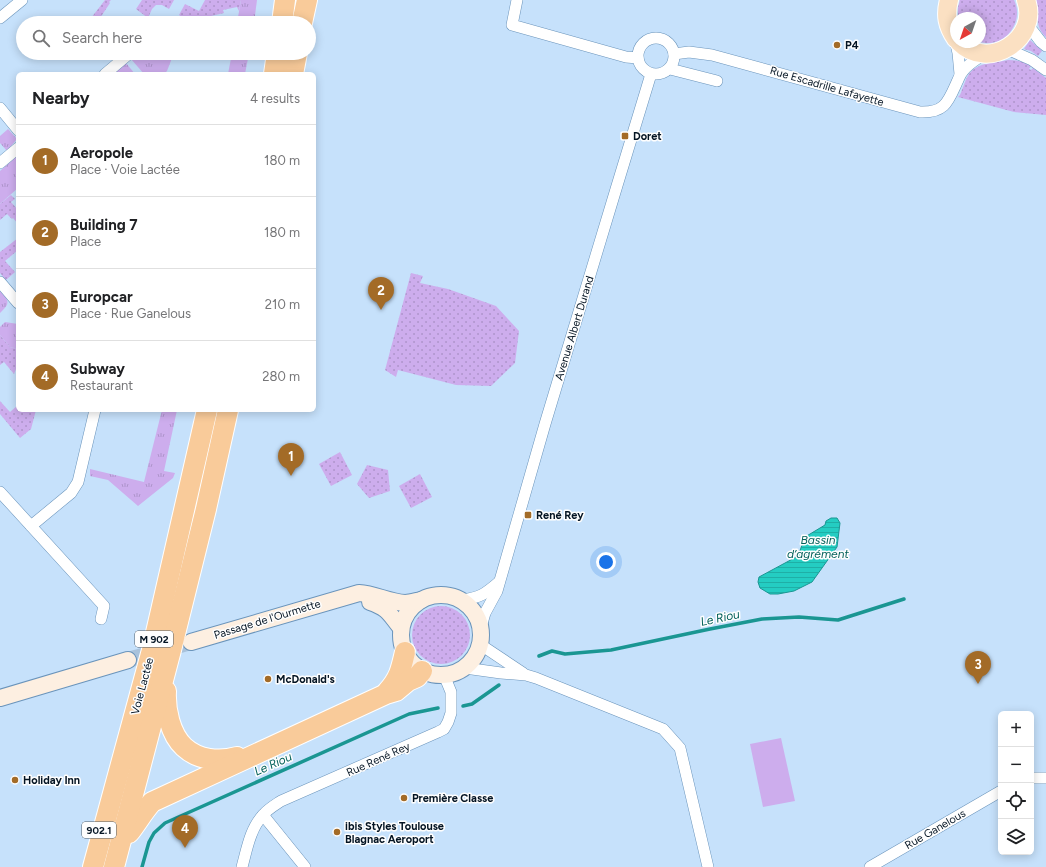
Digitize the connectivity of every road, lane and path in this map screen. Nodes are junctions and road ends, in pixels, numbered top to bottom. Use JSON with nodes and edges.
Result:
{"nodes":[{"id":1,"x":22,"y":0,"type":"edge"},
{"id":2,"x":285,"y":0,"type":"edge"},
{"id":3,"x":306,"y":0,"type":"edge"},
{"id":4,"x":517,"y":0,"type":"edge"},
{"id":5,"x":1026,"y":0,"type":"edge"},
{"id":6,"x":946,"y":3,"type":"edge"},
{"id":7,"x":283,"y":16,"type":"edge"},
{"id":8,"x":303,"y":16,"type":"edge"},
{"id":9,"x":0,"y":18,"type":"edge"},
{"id":10,"x":1027,"y":24,"type":"junction"},
{"id":11,"x":950,"y":29,"type":"edge"},
{"id":12,"x":1046,"y":46,"type":"edge"},
{"id":13,"x":958,"y":48,"type":"edge"},
{"id":14,"x":967,"y":48,"type":"edge"},
{"id":15,"x":1007,"y":49,"type":"junction"},
{"id":16,"x":674,"y":54,"type":"junction"},
{"id":17,"x":984,"y":54,"type":"junction"},
{"id":18,"x":638,"y":58,"type":"junction"},
{"id":19,"x":122,"y":60,"type":"edge"},
{"id":20,"x":276,"y":60,"type":"edge"},
{"id":21,"x":296,"y":60,"type":"edge"},
{"id":22,"x":670,"y":69,"type":"junction"},
{"id":23,"x":1046,"y":70,"type":"edge"},
{"id":24,"x":107,"y":72,"type":"edge"},
{"id":25,"x":274,"y":72,"type":"edge"},
{"id":26,"x":293,"y":72,"type":"edge"},
{"id":27,"x":651,"y":74,"type":"junction"},
{"id":28,"x":960,"y":74,"type":"junction"},
{"id":29,"x":717,"y":81,"type":"dead end"},
{"id":30,"x":0,"y":108,"type":"edge"},
{"id":31,"x":16,"y":128,"type":"edge"},
{"id":32,"x":16,"y":150,"type":"edge"},
{"id":33,"x":0,"y":163,"type":"edge"},
{"id":34,"x":0,"y":282,"type":"edge"},
{"id":35,"x":16,"y":301,"type":"edge"},
{"id":36,"x":94,"y":412,"type":"edge"},
{"id":37,"x":207,"y":412,"type":"edge"},
{"id":38,"x":228,"y":412,"type":"edge"},
{"id":39,"x":0,"y":492,"type":"edge"},
{"id":40,"x":31,"y":526,"type":"junction"},
{"id":41,"x":499,"y":582,"type":"junction"},
{"id":42,"x":343,"y":598,"type":"junction"},
{"id":43,"x":421,"y":600,"type":"junction"},
{"id":44,"x":461,"y":600,"type":"junction"},
{"id":45,"x":101,"y":619,"type":"dead end"},
{"id":46,"x":481,"y":627,"type":"junction"},
{"id":47,"x":401,"y":628,"type":"junction"},
{"id":48,"x":191,"y":642,"type":"tunnel mouth"},
{"id":49,"x":481,"y":646,"type":"junction"},
{"id":50,"x":171,"y":650,"type":"junction"},
{"id":51,"x":405,"y":652,"type":"junction"},
{"id":52,"x":128,"y":660,"type":"tunnel mouth"},
{"id":53,"x":465,"y":668,"type":"junction"},
{"id":54,"x":422,"y":671,"type":"junction"},
{"id":55,"x":444,"y":675,"type":"junction"},
{"id":56,"x":526,"y":675,"type":"junction"},
{"id":57,"x":386,"y":694,"type":"junction"},
{"id":58,"x":0,"y":698,"type":"edge"},
{"id":59,"x":262,"y":750,"type":"junction"},
{"id":60,"x":1034,"y":778,"type":"edge"},
{"id":61,"x":1046,"y":778,"type":"edge"},
{"id":62,"x":114,"y":792,"type":"junction"},
{"id":63,"x":998,"y":793,"type":"edge"},
{"id":64,"x":263,"y":815,"type":"junction"},
{"id":65,"x":121,"y":842,"type":"junction"},
{"id":66,"x":85,"y":867,"type":"edge"},
{"id":67,"x":93,"y":867,"type":"edge"},
{"id":68,"x":114,"y":867,"type":"edge"},
{"id":69,"x":242,"y":867,"type":"edge"},
{"id":70,"x":306,"y":867,"type":"edge"},
{"id":71,"x":708,"y":867,"type":"edge"},
{"id":72,"x":870,"y":867,"type":"edge"}],
"edges":[{"from":1,"to":9,"type":"street"},
{"from":2,"to":7,"type":"highway"},
{"from":3,"to":8,"type":"highway"},
{"from":4,"to":18,"type":"street"},
{"from":5,"to":10,"type":"main road"},
{"from":6,"to":11,"type":"main road"},
{"from":10,"to":12,"type":"street"},
{"from":10,"to":15,"type":"main road"},
{"from":13,"to":28,"type":"street","name":"Rue Escadrille Lafayette"},
{"from":14,"to":17,"type":"main road"},
{"from":15,"to":17,"type":"main road"},
{"from":15,"to":23,"type":"street"},
{"from":16,"to":18,"type":"street"},
{"from":16,"to":22,"type":"street"},
{"from":16,"to":28,"type":"street","name":"Rue Escadrille Lafayette"},
{"from":17,"to":28,"type":"street","name":"Rue Escadrille Lafayette"},
{"from":18,"to":27,"type":"street"},
{"from":19,"to":24,"type":"street"},
{"from":20,"to":25,"type":"highway"},
{"from":21,"to":26,"type":"highway"},
{"from":22,"to":27,"type":"street"},
{"from":22,"to":29,"type":"street"},
{"from":27,"to":41,"type":"street","name":"Avenue Albert Durand"},
{"from":30,"to":31,"type":"street"},
{"from":32,"to":33,"type":"street"},
{"from":34,"to":35,"type":"street"},
{"from":36,"to":40,"type":"street"},
{"from":37,"to":62,"type":"highway","name":"Voie Lactée","number":"M 902"},
{"from":38,"to":50,"type":"highway","name":"Voie Lactée","number":"M 902"},
{"from":39,"to":40,"type":"street"},
{"from":40,"to":45,"type":"street"},
{"from":41,"to":44,"type":"street"},
{"from":41,"to":46,"type":"street","name":"Avenue Albert Durand"},
{"from":42,"to":43,"type":"street","name":"Passage de l'Ourmette"},
{"from":42,"to":47,"type":"street","name":"Passage de l'Ourmette"},
{"from":42,"to":48,"type":"street","name":"Passage de l'Ourmette"},
{"from":43,"to":44,"type":"street"},
{"from":43,"to":47,"type":"street"},
{"from":44,"to":46,"type":"street"},
{"from":46,"to":49,"type":"street"},
{"from":47,"to":51,"type":"street"},
{"from":49,"to":53,"type":"street"},
{"from":49,"to":56,"type":"street"},
{"from":50,"to":59,"type":"highway"},
{"from":50,"to":65,"type":"highway","name":"Voie Lactée","number":"M 902"},
{"from":51,"to":54,"type":"street"},
{"from":51,"to":57,"type":"highway"},
{"from":52,"to":58,"type":"street"},
{"from":53,"to":55,"type":"street"},
{"from":53,"to":56,"type":"street"},
{"from":54,"to":55,"type":"street"},
{"from":54,"to":57,"type":"highway"},
{"from":55,"to":64,"type":"street","name":"Rue René Rey"},
{"from":56,"to":71,"type":"street"},
{"from":57,"to":59,"type":"highway"},
{"from":59,"to":65,"type":"highway"},
{"from":60,"to":61,"type":"street"},
{"from":62,"to":66,"type":"highway","number":"902.1"},
{"from":62,"to":67,"type":"highway","name":"Voie Lactée","number":"M 902"},
{"from":63,"to":72,"type":"street","name":"Rue Ganelous"},
{"from":64,"to":69,"type":"street","name":"Rue René Rey"},
{"from":64,"to":70,"type":"street"},
{"from":65,"to":68,"type":"highway","name":"Voie Lactée","number":"M 902"}]}
